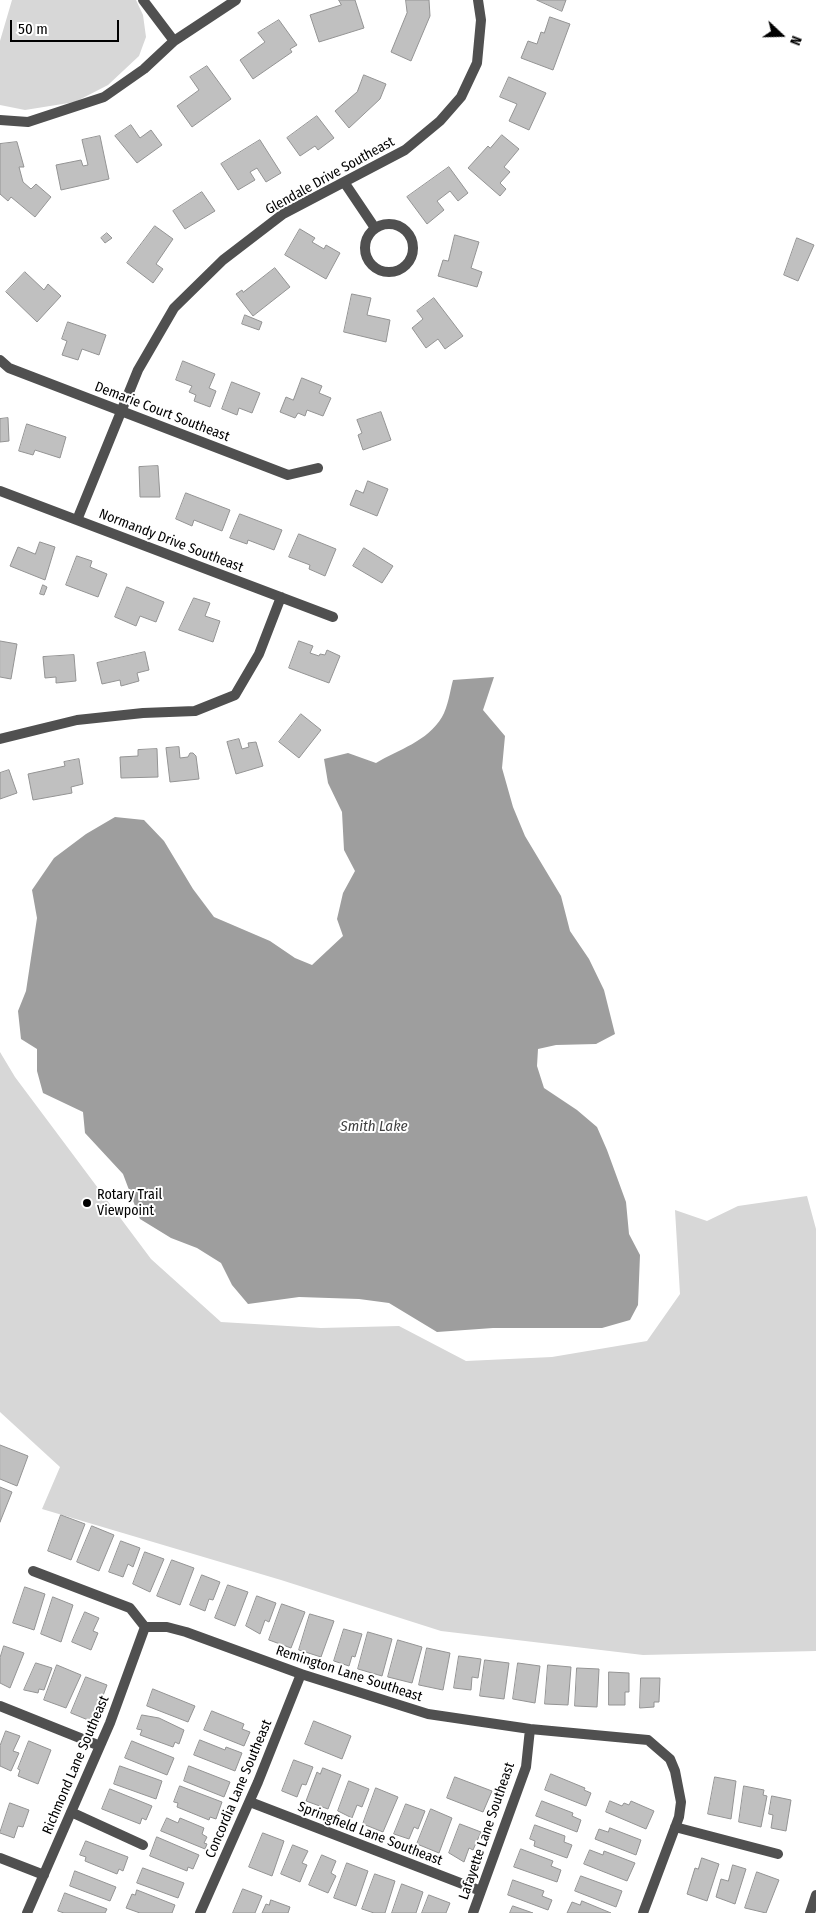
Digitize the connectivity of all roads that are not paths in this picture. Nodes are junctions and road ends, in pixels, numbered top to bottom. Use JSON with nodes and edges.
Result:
{"nodes":[{"id":1,"x":143,"y":0,"type":"edge"},
{"id":2,"x":236,"y":0,"type":"edge"},
{"id":3,"x":478,"y":0,"type":"edge"},
{"id":4,"x":174,"y":41,"type":"junction"},
{"id":5,"x":0,"y":120,"type":"edge"},
{"id":6,"x":344,"y":182,"type":"junction"},
{"id":7,"x":375,"y":228,"type":"junction"},
{"id":8,"x":0,"y":360,"type":"edge"},
{"id":9,"x":121,"y":411,"type":"junction"},
{"id":10,"x":318,"y":468,"type":"dead end"},
{"id":11,"x":0,"y":491,"type":"edge"},
{"id":12,"x":77,"y":520,"type":"junction"},
{"id":13,"x":281,"y":597,"type":"junction"},
{"id":14,"x":333,"y":617,"type":"dead end"},
{"id":15,"x":0,"y":739,"type":"edge"},
{"id":16,"x":33,"y":1570,"type":"dead end"},
{"id":17,"x":146,"y":1628,"type":"junction"},
{"id":18,"x":301,"y":1674,"type":"junction"},
{"id":19,"x":0,"y":1706,"type":"edge"},
{"id":20,"x":530,"y":1729,"type":"junction"},
{"id":21,"x":100,"y":1746,"type":"junction"},
{"id":22,"x":250,"y":1802,"type":"junction"},
{"id":23,"x":71,"y":1812,"type":"junction"},
{"id":24,"x":675,"y":1828,"type":"junction"},
{"id":25,"x":143,"y":1845,"type":"dead end"},
{"id":26,"x":778,"y":1854,"type":"dead end"},
{"id":27,"x":0,"y":1858,"type":"edge"},
{"id":28,"x":44,"y":1875,"type":"junction"},
{"id":29,"x":481,"y":1891,"type":"junction"},
{"id":30,"x":816,"y":1895,"type":"edge"},
{"id":31,"x":28,"y":1913,"type":"edge"},
{"id":32,"x":200,"y":1913,"type":"edge"},
{"id":33,"x":473,"y":1913,"type":"edge"},
{"id":34,"x":643,"y":1913,"type":"edge"},
{"id":35,"x":810,"y":1913,"type":"edge"}],
"edges":[{"from":1,"to":4,"type":"street"},
{"from":2,"to":4,"type":"street"},
{"from":3,"to":6,"type":"street","name":"Glendale Drive Southeast"},
{"from":4,"to":5,"type":"street"},
{"from":6,"to":7,"type":"street"},
{"from":6,"to":9,"type":"street","name":"Glendale Drive Southeast"},
{"from":7,"to":7,"type":"street"},
{"from":8,"to":9,"type":"street","name":"Demarie Court Southeast"},
{"from":9,"to":10,"type":"street","name":"Demarie Court Southeast"},
{"from":9,"to":12,"type":"street","name":"Glendale Drive Southeast"},
{"from":11,"to":12,"type":"street","name":"Normandy Drive Southeast"},
{"from":12,"to":13,"type":"street","name":"Normandy Drive Southeast"},
{"from":13,"to":14,"type":"street","name":"Normandy Drive Southeast"},
{"from":13,"to":15,"type":"street"},
{"from":16,"to":17,"type":"street"},
{"from":17,"to":18,"type":"street","name":"Remington Lane Southeast"},
{"from":17,"to":21,"type":"street","name":"Richmond Lane Southeast"},
{"from":18,"to":20,"type":"street","name":"Remington Lane Southeast"},
{"from":18,"to":22,"type":"street","name":"Concordia Lane Southeast"},
{"from":19,"to":21,"type":"street"},
{"from":20,"to":24,"type":"street","name":"Remington Lane Southeast"},
{"from":20,"to":29,"type":"street","name":"Lafayette Lane Southeast"},
{"from":21,"to":23,"type":"street","name":"Richmond Lane Southeast"},
{"from":22,"to":29,"type":"street","name":"Springfield Lane Southeast"},
{"from":22,"to":32,"type":"street","name":"Concordia Lane Southeast"},
{"from":23,"to":25,"type":"street"},
{"from":23,"to":28,"type":"street","name":"Richmond Lane Southeast"},
{"from":24,"to":26,"type":"street"},
{"from":24,"to":34,"type":"street"},
{"from":27,"to":28,"type":"street"},
{"from":28,"to":31,"type":"street","name":"Richmond Lane Southeast"},
{"from":29,"to":33,"type":"street","name":"Lafayette Lane Southeast"},
{"from":30,"to":35,"type":"street"}]}
